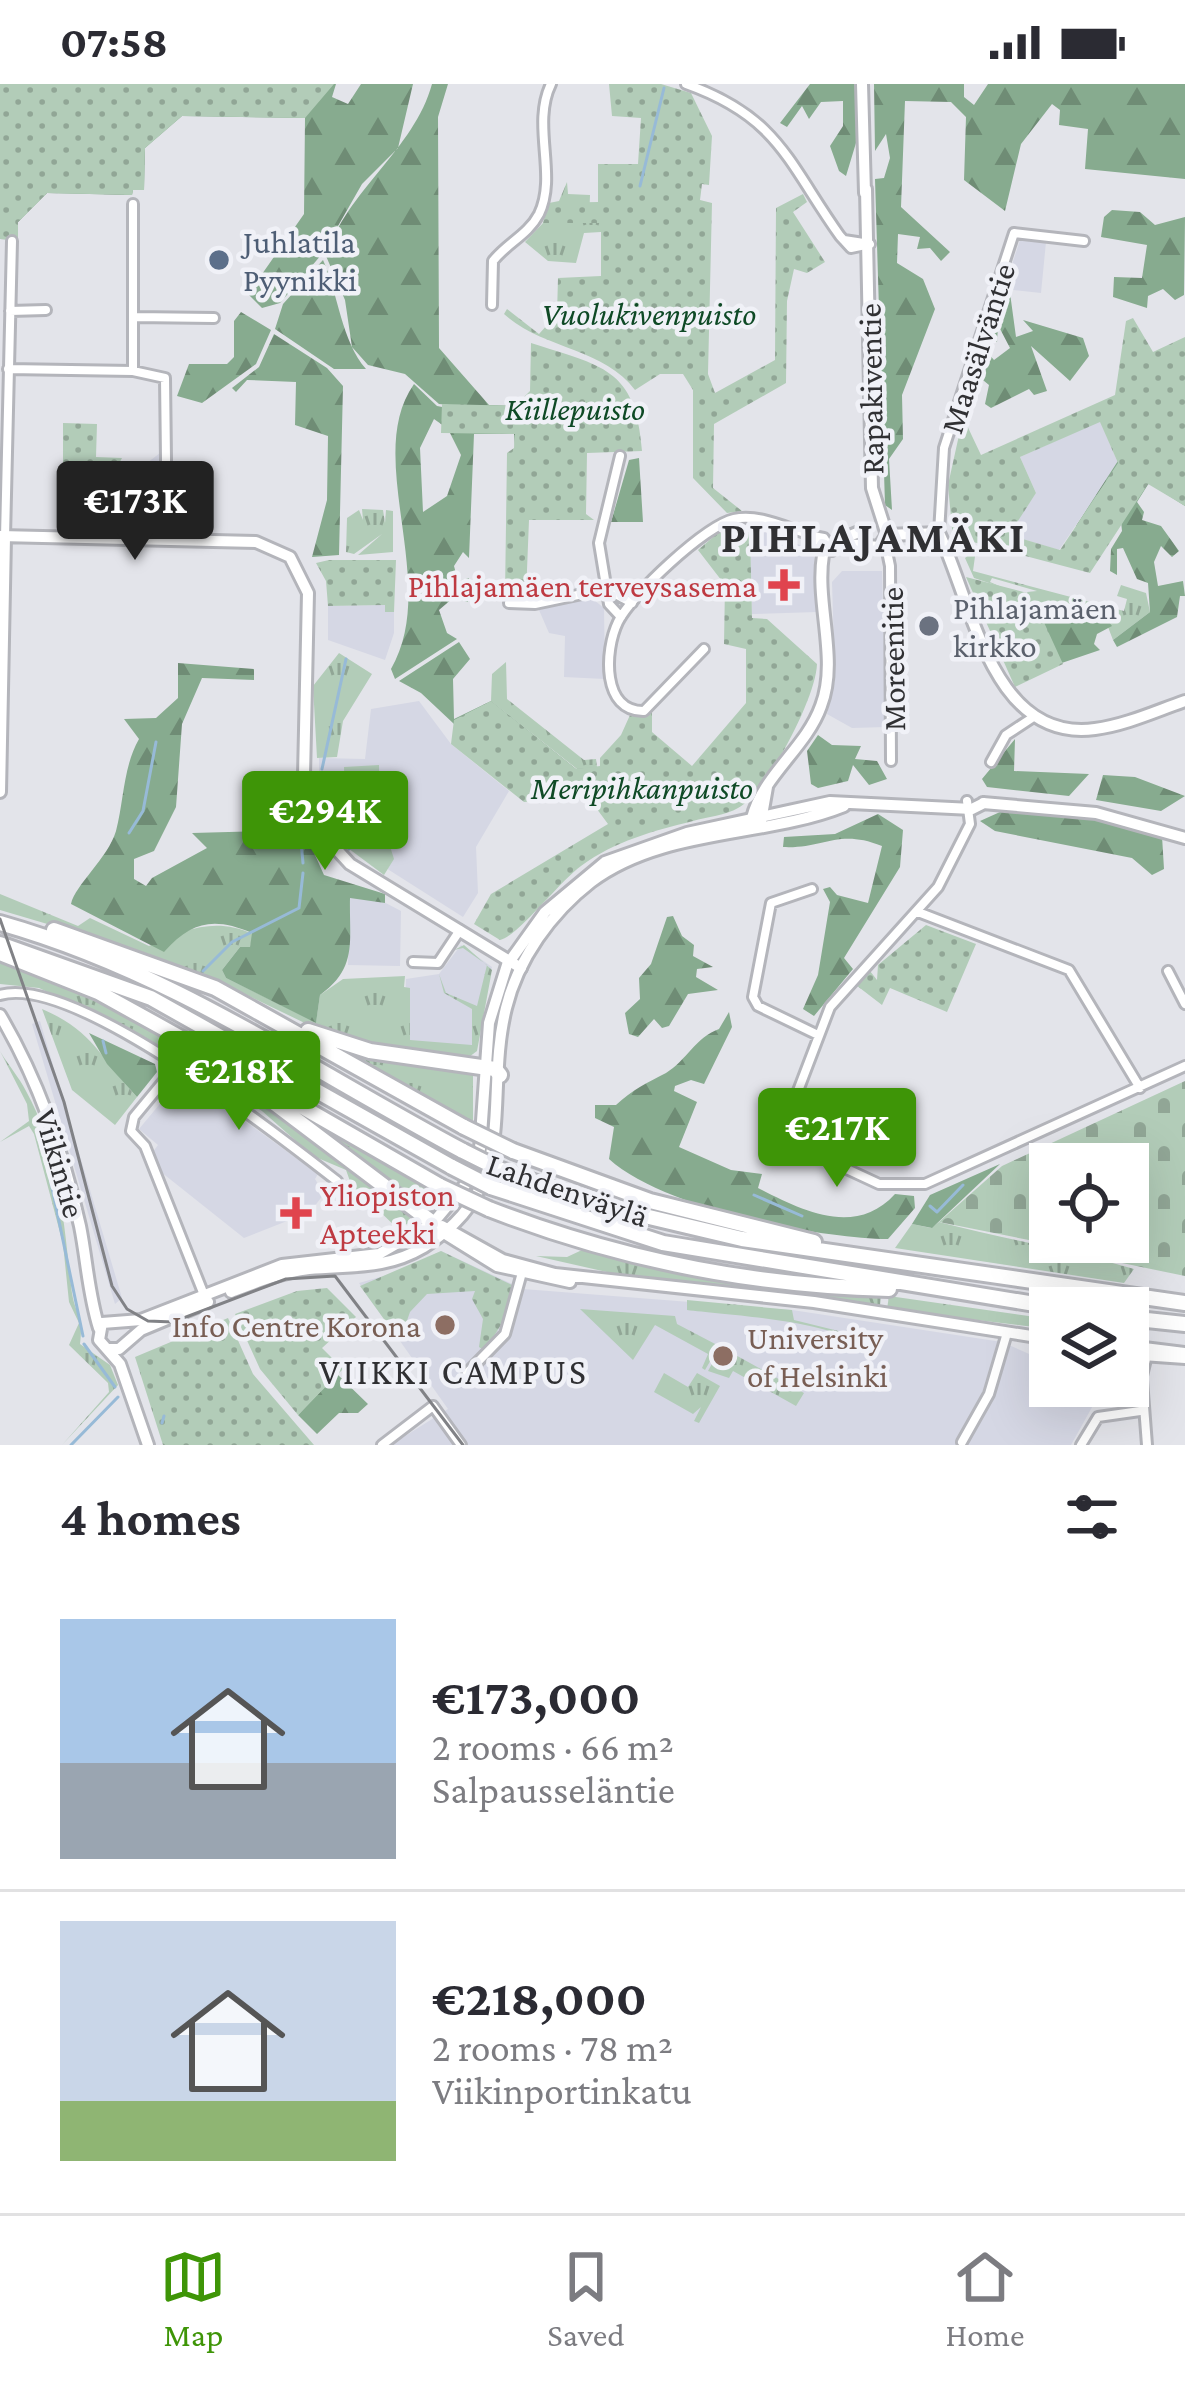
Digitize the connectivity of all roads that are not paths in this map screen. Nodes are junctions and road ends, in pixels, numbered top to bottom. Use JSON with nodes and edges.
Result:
{"nodes":[{"id":1,"x":551,"y":84,"type":"edge"},
{"id":2,"x":686,"y":84,"type":"edge"},
{"id":3,"x":862,"y":84,"type":"edge"},
{"id":4,"x":133,"y":204,"type":"dead end"},
{"id":5,"x":12,"y":241,"type":"dead end"},
{"id":6,"x":1084,"y":241,"type":"dead end"},
{"id":7,"x":866,"y":244,"type":"junction"},
{"id":8,"x":492,"y":305,"type":"dead end"},
{"id":9,"x":10,"y":310,"type":"junction"},
{"id":10,"x":46,"y":310,"type":"dead end"},
{"id":11,"x":134,"y":317,"type":"junction"},
{"id":12,"x":214,"y":319,"type":"dead end"},
{"id":13,"x":5,"y":328,"type":"edge"},
{"id":14,"x":8,"y":369,"type":"junction"},
{"id":15,"x":133,"y":370,"type":"junction"},
{"id":16,"x":620,"y":456,"type":"dead end"},
{"id":17,"x":939,"y":533,"type":"junction"},
{"id":18,"x":875,"y":535,"type":"junction"},
{"id":19,"x":3,"y":537,"type":"edge"},
{"id":20,"x":167,"y":540,"type":"junction"},
{"id":21,"x":829,"y":549,"type":"junction"},
{"id":22,"x":606,"y":589,"type":"junction"},
{"id":23,"x":509,"y":603,"type":"dead end"},
{"id":24,"x":632,"y":603,"type":"junction"},
{"id":25,"x":620,"y":616,"type":"junction"},
{"id":26,"x":704,"y":649,"type":"dead end"},
{"id":27,"x":1185,"y":701,"type":"edge"},
{"id":28,"x":1035,"y":716,"type":"junction"},
{"id":29,"x":891,"y":760,"type":"dead end"},
{"id":30,"x":991,"y":762,"type":"dead end"},
{"id":31,"x":0,"y":792,"type":"edge"},
{"id":32,"x":971,"y":805,"type":"junction"},
{"id":33,"x":759,"y":820,"type":"junction"},
{"id":34,"x":1185,"y":838,"type":"edge"},
{"id":35,"x":812,"y":889,"type":"dead end"},
{"id":36,"x":918,"y":912,"type":"junction"},
{"id":37,"x":0,"y":921,"type":"edge"},
{"id":38,"x":460,"y":930,"type":"junction"},
{"id":39,"x":0,"y":949,"type":"edge"},
{"id":40,"x":509,"y":961,"type":"junction"},
{"id":41,"x":413,"y":962,"type":"dead end"},
{"id":42,"x":520,"y":968,"type":"junction"},
{"id":43,"x":1168,"y":971,"type":"dead end"},
{"id":44,"x":0,"y":995,"type":"edge"},
{"id":45,"x":1185,"y":1004,"type":"edge"},
{"id":46,"x":260,"y":1010,"type":"junction"},
{"id":47,"x":0,"y":1015,"type":"edge"},
{"id":48,"x":0,"y":1026,"type":"edge"},
{"id":49,"x":818,"y":1035,"type":"junction"},
{"id":50,"x":15,"y":1044,"type":"junction"},
{"id":51,"x":208,"y":1053,"type":"junction"},
{"id":52,"x":177,"y":1065,"type":"junction"},
{"id":53,"x":1185,"y":1066,"type":"edge"},
{"id":54,"x":493,"y":1071,"type":"junction"},
{"id":55,"x":1140,"y":1088,"type":"junction"},
{"id":56,"x":337,"y":1181,"type":"dead end"},
{"id":57,"x":441,"y":1228,"type":"junction"},
{"id":58,"x":895,"y":1261,"type":"junction"},
{"id":59,"x":523,"y":1271,"type":"junction"},
{"id":60,"x":87,"y":1288,"type":"junction"},
{"id":61,"x":948,"y":1291,"type":"junction"},
{"id":62,"x":206,"y":1300,"type":"junction"},
{"id":63,"x":1029,"y":1303,"type":"edge"},
{"id":64,"x":1185,"y":1303,"type":"edge"},
{"id":65,"x":110,"y":1318,"type":"junction"},
{"id":66,"x":1149,"y":1320,"type":"edge"},
{"id":67,"x":124,"y":1323,"type":"junction"},
{"id":68,"x":1185,"y":1324,"type":"edge"},
{"id":69,"x":99,"y":1328,"type":"junction"},
{"id":70,"x":1007,"y":1331,"type":"junction"},
{"id":71,"x":1029,"y":1335,"type":"edge"},
{"id":72,"x":126,"y":1343,"type":"junction"},
{"id":73,"x":108,"y":1349,"type":"junction"},
{"id":74,"x":1149,"y":1353,"type":"edge"},
{"id":75,"x":1185,"y":1355,"type":"edge"},
{"id":76,"x":467,"y":1373,"type":"dead end"},
{"id":77,"x":1140,"y":1407,"type":"edge"},
{"id":78,"x":1140,"y":1412,"type":"junction"},
{"id":79,"x":962,"y":1442,"type":"edge"},
{"id":80,"x":151,"y":1445,"type":"edge"},
{"id":81,"x":382,"y":1445,"type":"edge"},
{"id":82,"x":461,"y":1445,"type":"edge"},
{"id":83,"x":1081,"y":1445,"type":"edge"},
{"id":84,"x":1147,"y":1445,"type":"edge"}],
"edges":[{"from":1,"to":8,"type":"street"},
{"from":2,"to":7,"type":"street"},
{"from":3,"to":7,"type":"main road","name":"Rapakiventie"},
{"from":4,"to":11,"type":"street"},
{"from":5,"to":9,"type":"street"},
{"from":6,"to":17,"type":"street","name":"Maasälväntie"},
{"from":7,"to":18,"type":"main road","name":"Rapakiventie"},
{"from":9,"to":10,"type":"street"},
{"from":9,"to":13,"type":"street"},
{"from":11,"to":12,"type":"street"},
{"from":11,"to":15,"type":"street"},
{"from":13,"to":14,"type":"street"},
{"from":14,"to":15,"type":"street"},
{"from":14,"to":19,"type":"street"},
{"from":15,"to":20,"type":"street"},
{"from":16,"to":22,"type":"street"},
{"from":17,"to":18,"type":"main road"},
{"from":17,"to":28,"type":"main road"},
{"from":18,"to":21,"type":"main road"},
{"from":18,"to":29,"type":"street","name":"Moreenitie"},
{"from":19,"to":20,"type":"main road"},
{"from":19,"to":31,"type":"main road"},
{"from":20,"to":38,"type":"main road"},
{"from":21,"to":24,"type":"street"},
{"from":21,"to":33,"type":"main road"},
{"from":22,"to":23,"type":"street"},
{"from":22,"to":24,"type":"street"},
{"from":22,"to":25,"type":"street"},
{"from":24,"to":25,"type":"street"},
{"from":25,"to":26,"type":"street"},
{"from":27,"to":28,"type":"main road"},
{"from":28,"to":30,"type":"street"},
{"from":32,"to":33,"type":"main road"},
{"from":32,"to":34,"type":"main road"},
{"from":32,"to":36,"type":"street"},
{"from":33,"to":40,"type":"main road"},
{"from":33,"to":42,"type":"main road"},
{"from":35,"to":49,"type":"street"},
{"from":36,"to":49,"type":"street"},
{"from":36,"to":55,"type":"street"},
{"from":37,"to":46,"type":"highway"},
{"from":37,"to":58,"type":"highway","name":"Lahdenväylä","bridge":true},
{"from":38,"to":40,"type":"main road"},
{"from":38,"to":41,"type":"street"},
{"from":39,"to":51,"type":"highway"},
{"from":39,"to":61,"type":"highway","name":"Lahdenväylä","bridge":true},
{"from":40,"to":42,"type":"main road"},
{"from":40,"to":54,"type":"main road"},
{"from":42,"to":54,"type":"main road"},
{"from":43,"to":45,"type":"street"},
{"from":44,"to":52,"type":"street"},
{"from":46,"to":54,"type":"highway"},
{"from":46,"to":58,"type":"highway","bridge":true},
{"from":47,"to":50,"type":"main road","name":"Viikintie"},
{"from":48,"to":50,"type":"main road","name":"Viikintie"},
{"from":49,"to":55,"type":"street"},
{"from":50,"to":60,"type":"main road","name":"Viikintie"},
{"from":51,"to":57,"type":"highway"},
{"from":51,"to":61,"type":"highway","bridge":true},
{"from":52,"to":56,"type":"street"},
{"from":52,"to":62,"type":"street"},
{"from":53,"to":55,"type":"street"},
{"from":54,"to":57,"type":"main road"},
{"from":57,"to":59,"type":"main road"},
{"from":57,"to":62,"type":"main road"},
{"from":58,"to":64,"type":"highway","name":"Lahdenväylä"},
{"from":59,"to":70,"type":"main road"},
{"from":59,"to":76,"type":"street"},
{"from":60,"to":65,"type":"main road"},
{"from":60,"to":69,"type":"main road","name":"Viikintie"},
{"from":61,"to":63,"type":"highway","name":"Lahdenväylä"},
{"from":62,"to":67,"type":"main road"},
{"from":62,"to":72,"type":"main road"},
{"from":65,"to":67,"type":"main road"},
{"from":65,"to":69,"type":"main road"},
{"from":66,"to":68,"type":"highway"},
{"from":67,"to":72,"type":"main road"},
{"from":69,"to":73,"type":"main road"},
{"from":70,"to":71,"type":"main road"},
{"from":70,"to":79,"type":"street"},
{"from":72,"to":73,"type":"main road"},
{"from":72,"to":80,"type":"main road"},
{"from":73,"to":80,"type":"main road"},
{"from":74,"to":75,"type":"main road"},
{"from":77,"to":78,"type":"street"},
{"from":78,"to":83,"type":"street"},
{"from":78,"to":84,"type":"street"},
{"from":81,"to":82,"type":"street"}]}
